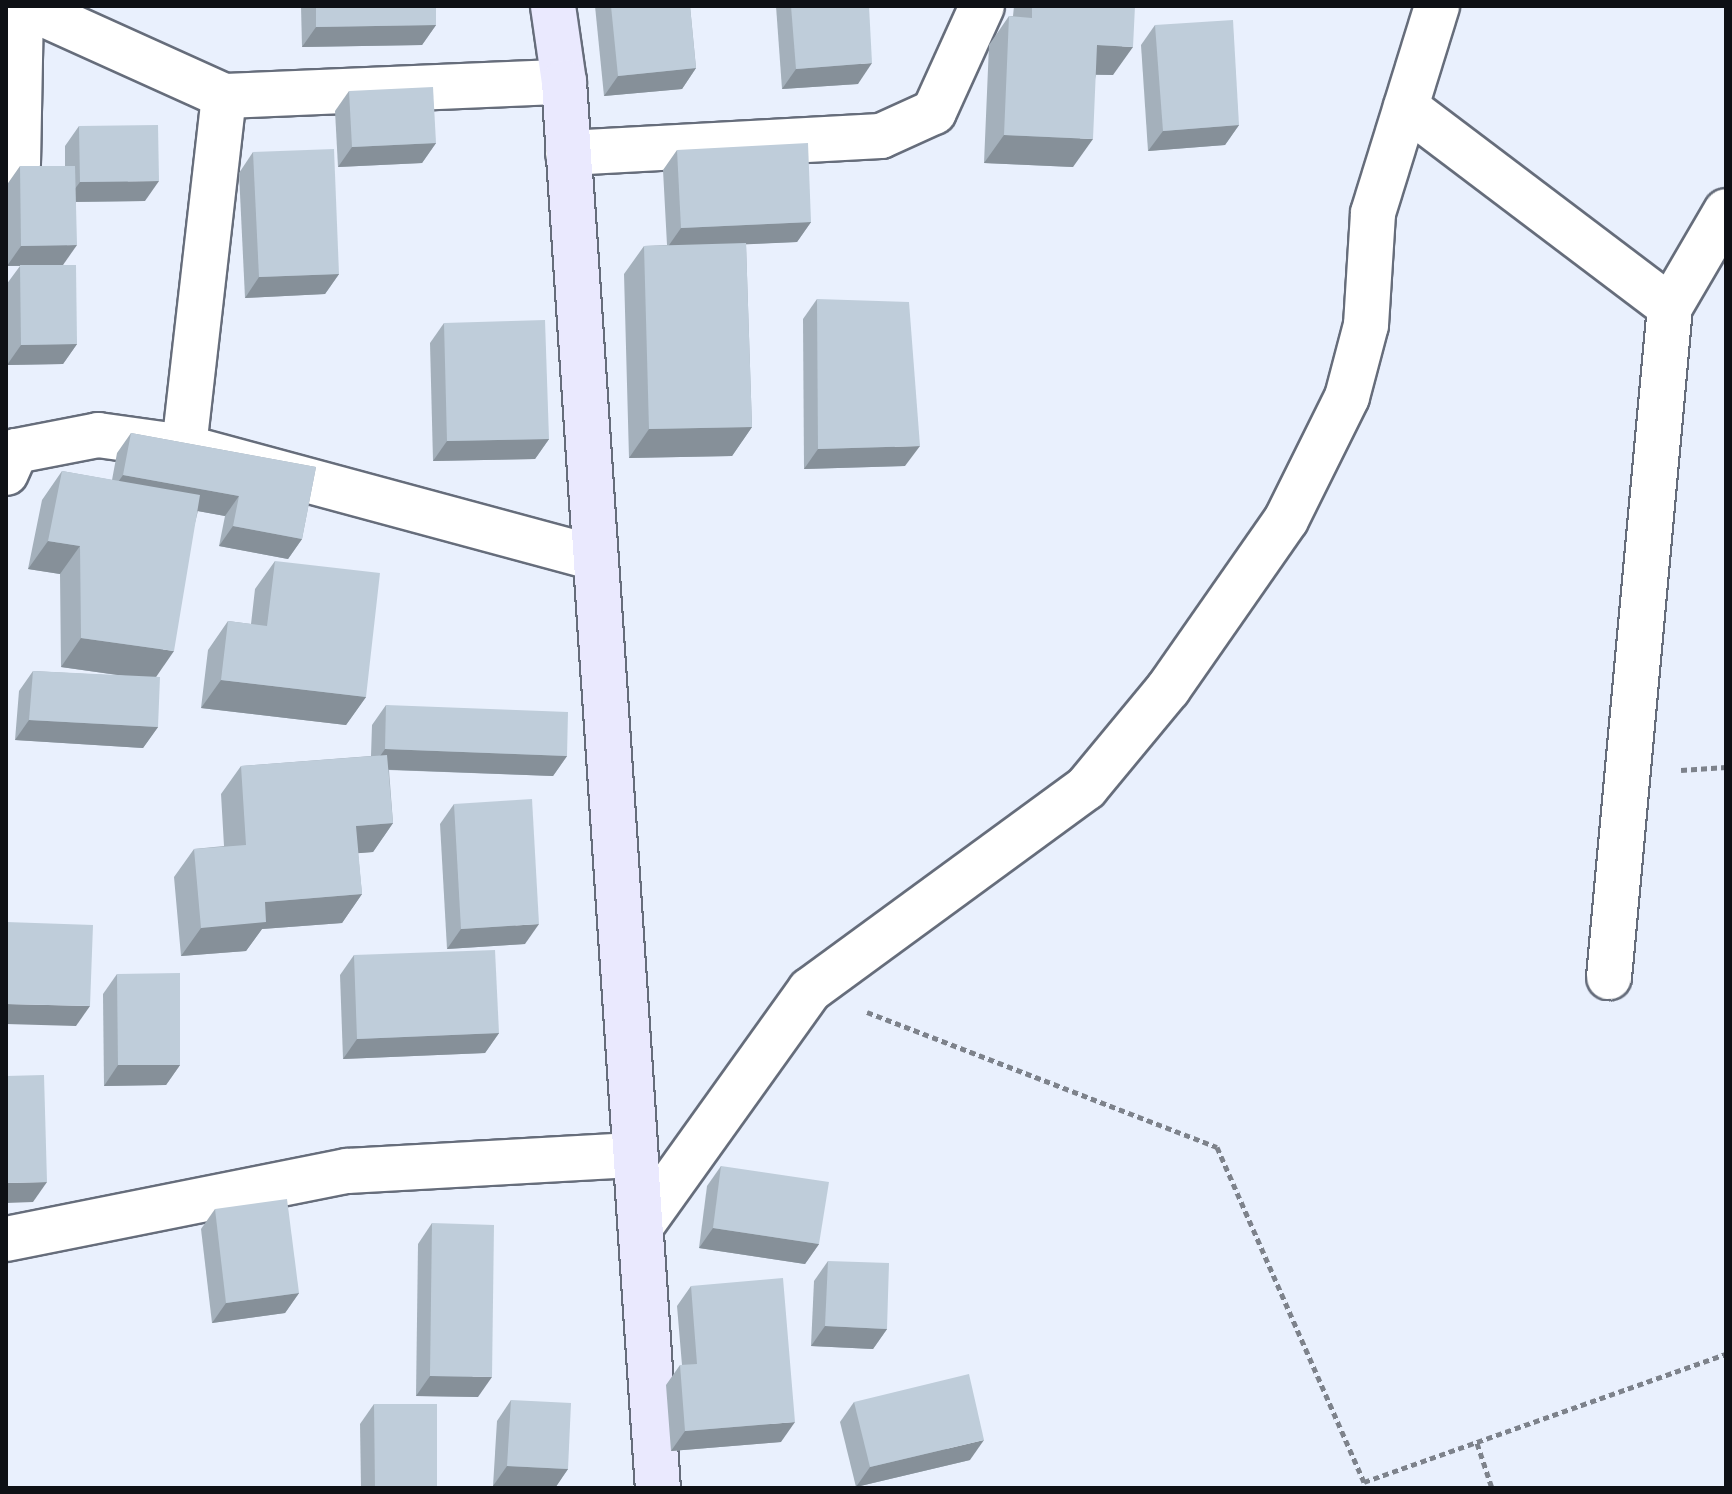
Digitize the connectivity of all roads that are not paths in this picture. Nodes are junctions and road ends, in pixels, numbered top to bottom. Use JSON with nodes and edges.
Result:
{"nodes":[{"id":1,"x":23,"y":6,"type":"edge"},
{"id":2,"x":553,"y":6,"type":"edge"},
{"id":3,"x":982,"y":6,"type":"edge"},
{"id":4,"x":1437,"y":6,"type":"edge"},
{"id":5,"x":564,"y":82,"type":"junction"},
{"id":6,"x":224,"y":96,"type":"junction"},
{"id":7,"x":1406,"y":107,"type":"junction"},
{"id":8,"x":568,"y":153,"type":"junction"},
{"id":9,"x":18,"y":164,"type":"edge"},
{"id":10,"x":1726,"y":211,"type":"edge"},
{"id":11,"x":1670,"y":307,"type":"junction"},
{"id":12,"x":184,"y":447,"type":"junction"},
{"id":13,"x":6,"y":473,"type":"edge"},
{"id":14,"x":592,"y":557,"type":"junction"},
{"id":15,"x":1609,"y":977,"type":"dead end"},
{"id":16,"x":633,"y":1155,"type":"junction"},
{"id":17,"x":641,"y":1226,"type":"junction"},
{"id":18,"x":6,"y":1239,"type":"edge"},
{"id":19,"x":658,"y":1488,"type":"edge"}],
"edges":[{"from":1,"to":6,"type":"street"},
{"from":1,"to":9,"type":"street"},
{"from":2,"to":5,"type":"street"},
{"from":3,"to":8,"type":"street"},
{"from":4,"to":7,"type":"street"},
{"from":5,"to":6,"type":"street"},
{"from":5,"to":8,"type":"street"},
{"from":6,"to":12,"type":"street"},
{"from":7,"to":11,"type":"street"},
{"from":7,"to":17,"type":"street"},
{"from":8,"to":14,"type":"street"},
{"from":10,"to":11,"type":"street"},
{"from":11,"to":15,"type":"street"},
{"from":12,"to":13,"type":"street"},
{"from":12,"to":14,"type":"street"},
{"from":14,"to":16,"type":"street"},
{"from":16,"to":17,"type":"street"},
{"from":16,"to":18,"type":"street"},
{"from":17,"to":19,"type":"street"}]}
